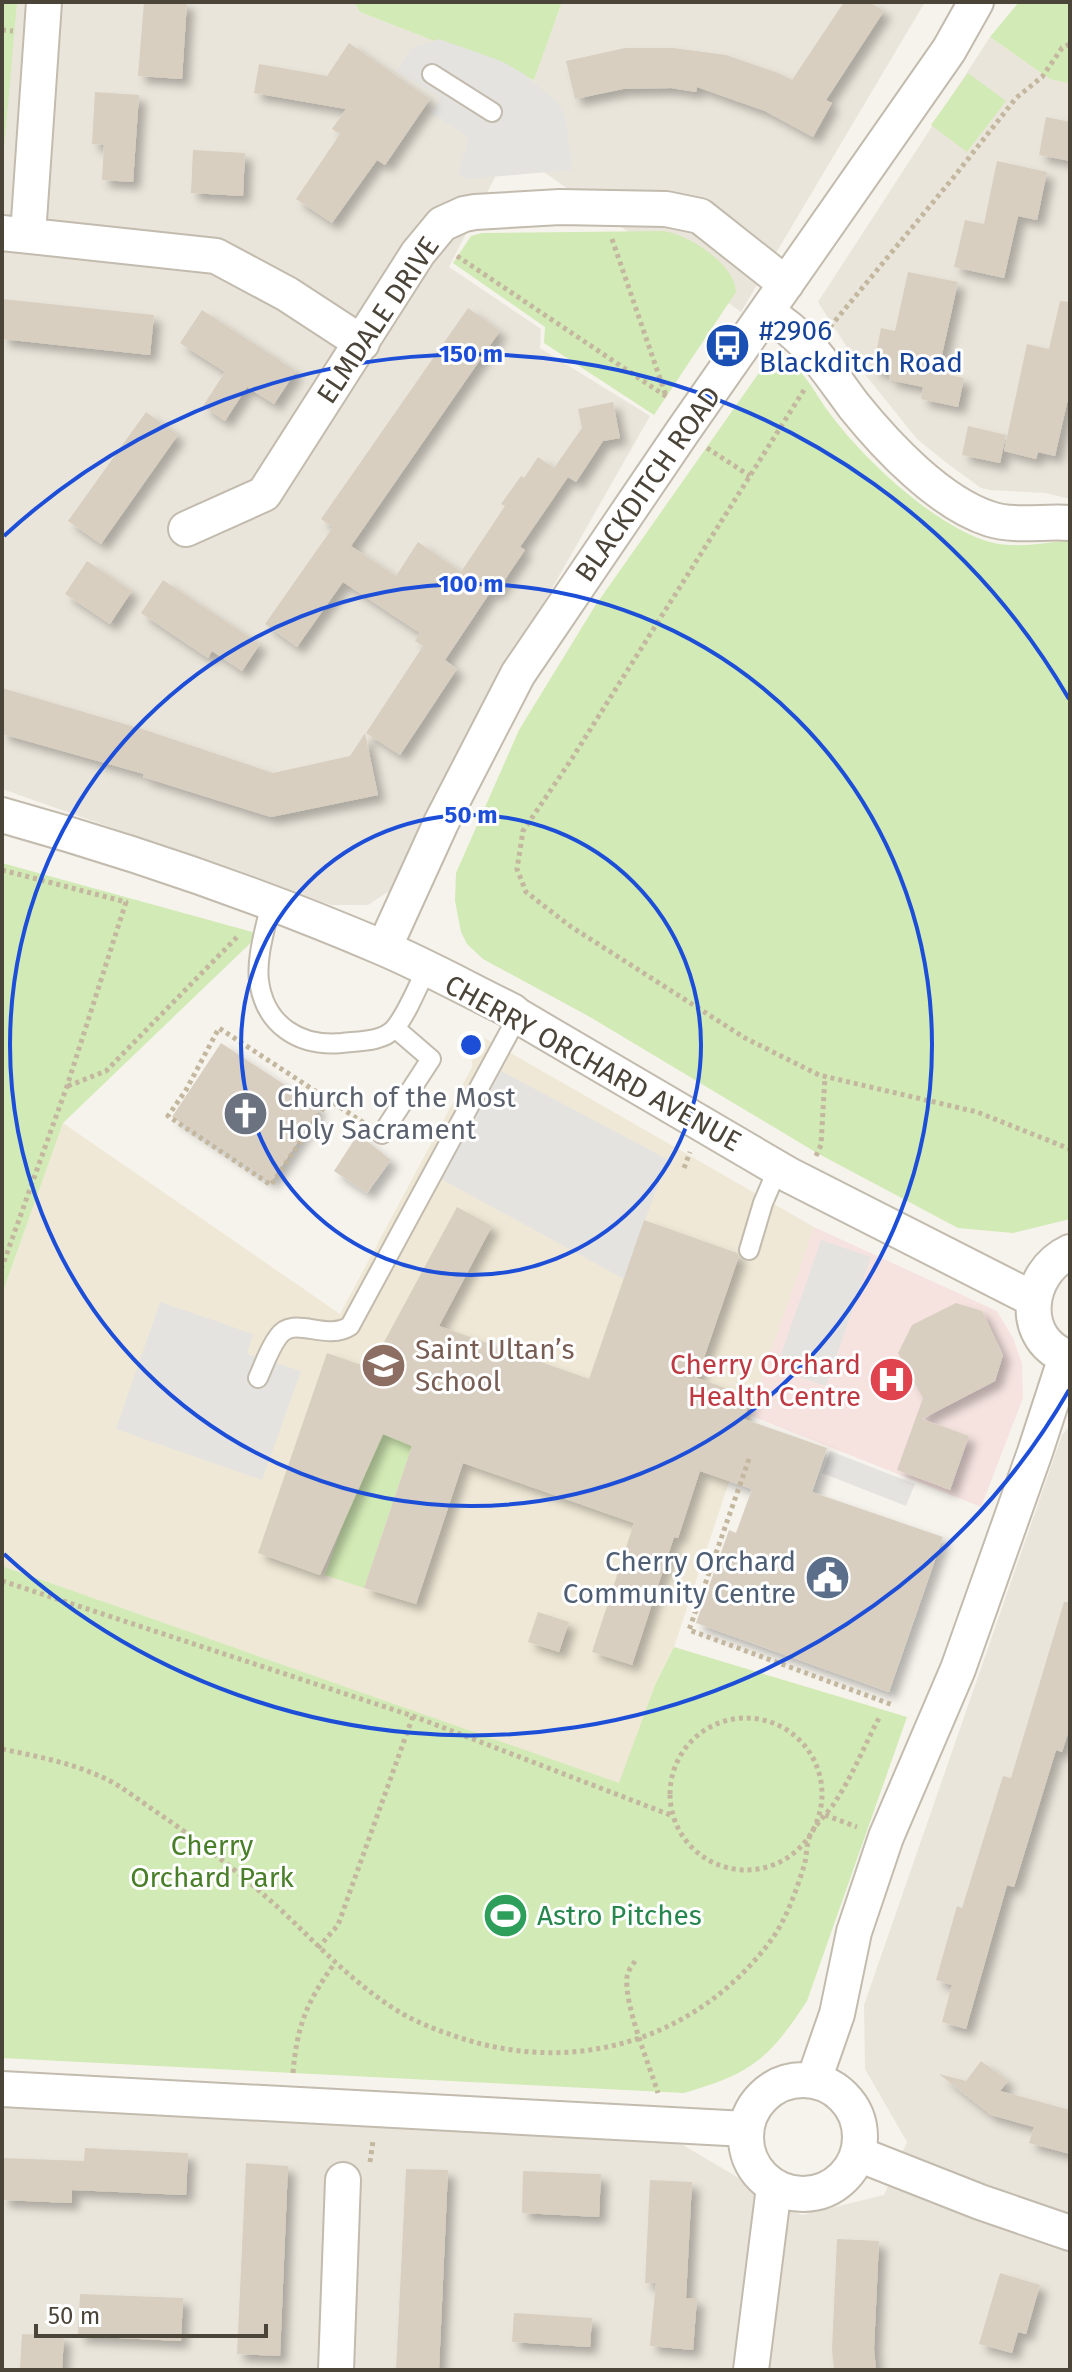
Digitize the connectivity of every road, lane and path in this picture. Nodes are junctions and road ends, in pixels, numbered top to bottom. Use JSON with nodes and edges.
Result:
{"nodes":[{"id":1,"x":44,"y":2,"type":"edge"},
{"id":2,"x":976,"y":2,"type":"edge"},
{"id":3,"x":1070,"y":44,"type":"edge"},
{"id":4,"x":432,"y":74,"type":"dead end"},
{"id":5,"x":492,"y":112,"type":"dead end"},
{"id":6,"x":601,"y":207,"type":"junction"},
{"id":7,"x":15,"y":234,"type":"edge"},
{"id":8,"x":429,"y":238,"type":"junction"},
{"id":9,"x":786,"y":284,"type":"junction"},
{"id":10,"x":767,"y":313,"type":"junction"},
{"id":11,"x":362,"y":343,"type":"junction"},
{"id":12,"x":822,"y":362,"type":"junction"},
{"id":13,"x":683,"y":431,"type":"junction"},
{"id":14,"x":750,"y":476,"type":"junction"},
{"id":15,"x":1070,"y":523,"type":"edge"},
{"id":16,"x":186,"y":529,"type":"dead end"},
{"id":17,"x":2,"y":815,"type":"edge"},
{"id":18,"x":2,"y":870,"type":"edge"},
{"id":19,"x":271,"y":902,"type":"junction"},
{"id":20,"x":384,"y":948,"type":"junction"},
{"id":21,"x":426,"y":970,"type":"junction"},
{"id":22,"x":518,"y":1016,"type":"junction"},
{"id":23,"x":395,"y":1028,"type":"junction"},
{"id":24,"x":825,"y":1076,"type":"junction"},
{"id":25,"x":67,"y":1086,"type":"junction"},
{"id":26,"x":328,"y":1101,"type":"junction"},
{"id":27,"x":382,"y":1134,"type":"joint"},
{"id":28,"x":1070,"y":1149,"type":"edge"},
{"id":29,"x":791,"y":1175,"type":"junction"},
{"id":30,"x":749,"y":1250,"type":"dead end"},
{"id":31,"x":1070,"y":1252,"type":"edge"},
{"id":32,"x":2,"y":1267,"type":"edge"},
{"id":33,"x":1033,"y":1299,"type":"junction"},
{"id":34,"x":1068,"y":1357,"type":"edge"},
{"id":35,"x":258,"y":1378,"type":"dead end"},
{"id":36,"x":749,"y":1459,"type":"dead end"},
{"id":37,"x":2,"y":1581,"type":"edge"},
{"id":38,"x":893,"y":1705,"type":"dead end"},
{"id":39,"x":413,"y":1716,"type":"junction"},
{"id":40,"x":880,"y":1716,"type":"dead end"},
{"id":41,"x":2,"y":1749,"type":"edge"},
{"id":42,"x":673,"y":1816,"type":"junction"},
{"id":43,"x":809,"y":1837,"type":"junction"},
{"id":44,"x":318,"y":1948,"type":"junction"},
{"id":45,"x":635,"y":1961,"type":"dead end"},
{"id":46,"x":334,"y":1964,"type":"junction"},
{"id":47,"x":641,"y":2038,"type":"junction"},
{"id":48,"x":814,"y":2080,"type":"junction"},
{"id":49,"x":2,"y":2089,"type":"edge"},
{"id":50,"x":659,"y":2097,"type":"dead end"},
{"id":51,"x":291,"y":2104,"type":"junction"},
{"id":52,"x":376,"y":2108,"type":"junction"},
{"id":53,"x":746,"y":2129,"type":"junction"},
{"id":54,"x":858,"y":2154,"type":"junction"},
{"id":55,"x":343,"y":2180,"type":"joint"},
{"id":56,"x":774,"y":2187,"type":"junction"},
{"id":57,"x":1070,"y":2233,"type":"edge"},
{"id":58,"x":336,"y":2370,"type":"edge"},
{"id":59,"x":751,"y":2370,"type":"edge"}],
"edges":[{"from":1,"to":7,"type":"street"},
{"from":2,"to":9,"type":"street","name":"BLACKDITCH ROAD"},
{"from":3,"to":12,"type":"path"},
{"from":4,"to":5,"type":"lane"},
{"from":6,"to":8,"type":"street","name":"ELMDALE DRIVE"},
{"from":6,"to":8,"type":"path"},
{"from":6,"to":9,"type":"street","name":"ELMDALE DRIVE"},
{"from":7,"to":11,"type":"street"},
{"from":8,"to":11,"type":"street","name":"ELMDALE DRIVE"},
{"from":9,"to":10,"type":"street","name":"BLACKDITCH ROAD"},
{"from":10,"to":12,"type":"street"},
{"from":10,"to":13,"type":"street","name":"BLACKDITCH ROAD"},
{"from":11,"to":16,"type":"street","name":"ELMDALE DRIVE"},
{"from":12,"to":14,"type":"path"},
{"from":12,"to":15,"type":"street"},
{"from":13,"to":14,"type":"path"},
{"from":13,"to":20,"type":"street","name":"BLACKDITCH ROAD"},
{"from":14,"to":24,"type":"path"},
{"from":17,"to":19,"type":"street","name":"CHERRY ORCHARD AVENUE"},
{"from":18,"to":25,"type":"path"},
{"from":19,"to":20,"type":"street","name":"CHERRY ORCHARD AVENUE"},
{"from":19,"to":23,"type":"lane"},
{"from":19,"to":25,"type":"path"},
{"from":20,"to":21,"type":"street","name":"CHERRY ORCHARD AVENUE"},
{"from":21,"to":22,"type":"street","name":"CHERRY ORCHARD AVENUE"},
{"from":21,"to":23,"type":"lane"},
{"from":22,"to":29,"type":"street","name":"CHERRY ORCHARD AVENUE"},
{"from":22,"to":35,"type":"lane"},
{"from":23,"to":27,"type":"lane"},
{"from":24,"to":28,"type":"path"},
{"from":24,"to":29,"type":"path"},
{"from":25,"to":32,"type":"path"},
{"from":26,"to":26,"type":"path"},
{"from":26,"to":27,"type":"path"},
{"from":29,"to":30,"type":"lane"},
{"from":29,"to":33,"type":"street","name":"CHERRY ORCHARD AVENUE"},
{"from":31,"to":33,"type":"street"},
{"from":33,"to":34,"type":"street"},
{"from":34,"to":48,"type":"street"},
{"from":36,"to":38,"type":"path"},
{"from":37,"to":39,"type":"path"},
{"from":39,"to":42,"type":"path"},
{"from":39,"to":44,"type":"path"},
{"from":40,"to":43,"type":"path"},
{"from":41,"to":44,"type":"path"},
{"from":42,"to":43,"type":"path"},
{"from":42,"to":43,"type":"path"},
{"from":43,"to":47,"type":"path"},
{"from":44,"to":46,"type":"path"},
{"from":45,"to":47,"type":"path"},
{"from":46,"to":47,"type":"path"},
{"from":46,"to":51,"type":"path"},
{"from":47,"to":50,"type":"path"},
{"from":48,"to":53,"type":"street"},
{"from":48,"to":54,"type":"street"},
{"from":49,"to":51,"type":"street"},
{"from":51,"to":52,"type":"street"},
{"from":52,"to":53,"type":"street"},
{"from":52,"to":55,"type":"path"},
{"from":53,"to":56,"type":"street"},
{"from":54,"to":56,"type":"street"},
{"from":54,"to":57,"type":"street"},
{"from":55,"to":58,"type":"street"},
{"from":56,"to":59,"type":"street"}]}
